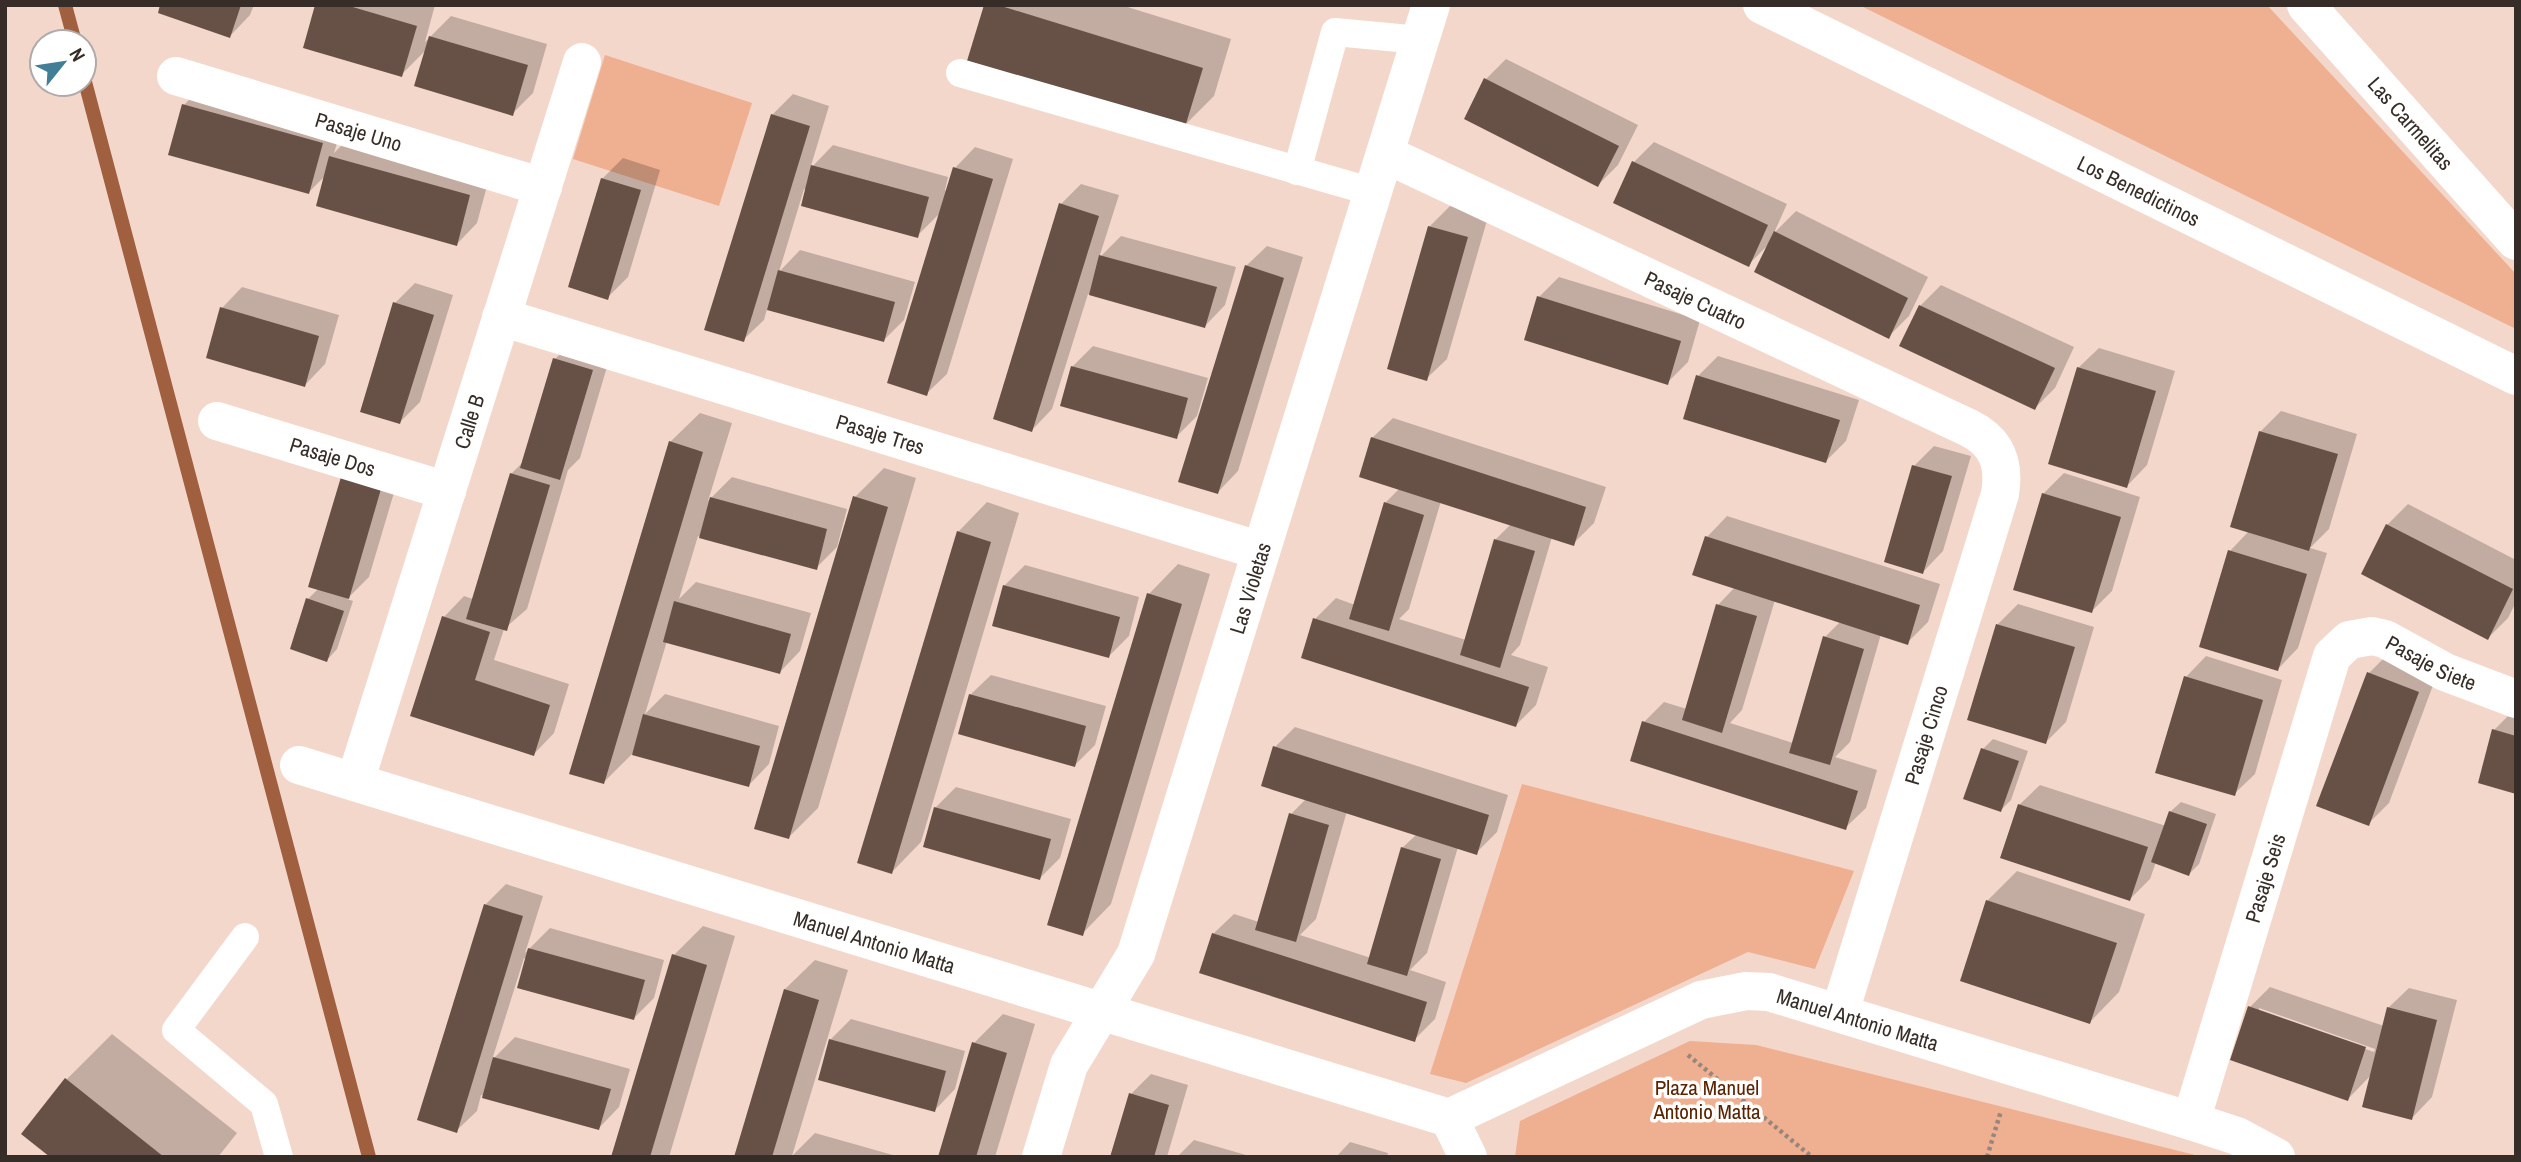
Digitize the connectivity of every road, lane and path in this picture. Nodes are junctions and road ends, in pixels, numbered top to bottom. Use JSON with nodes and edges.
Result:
{"nodes":[{"id":1,"x":1762,"y":5,"type":"edge"},
{"id":2,"x":2306,"y":5,"type":"edge"},
{"id":3,"x":1425,"y":23,"type":"edge"},
{"id":4,"x":582,"y":61,"type":"dead end"},
{"id":5,"x":960,"y":73,"type":"dead end"},
{"id":6,"x":176,"y":76,"type":"dead end"},
{"id":7,"x":1385,"y":153,"type":"junction"},
{"id":8,"x":1297,"y":171,"type":"junction"},
{"id":9,"x":543,"y":187,"type":"junction"},
{"id":10,"x":1373,"y":192,"type":"junction"},
{"id":11,"x":2516,"y":241,"type":"edge"},
{"id":12,"x":501,"y":317,"type":"junction"},
{"id":13,"x":2516,"y":376,"type":"edge"},
{"id":14,"x":217,"y":421,"type":"dead end"},
{"id":15,"x":1999,"y":457,"type":"joint"},
{"id":16,"x":447,"y":491,"type":"junction"},
{"id":17,"x":1261,"y":551,"type":"junction"},
{"id":18,"x":2348,"y":640,"type":"joint"},
{"id":19,"x":2516,"y":699,"type":"edge"},
{"id":20,"x":299,"y":765,"type":"dead end"},
{"id":21,"x":355,"y":782,"type":"junction"},
{"id":22,"x":245,"y":937,"type":"dead end"},
{"id":23,"x":1102,"y":1011,"type":"junction"},
{"id":24,"x":1840,"y":1012,"type":"junction"},
{"id":25,"x":1650,"y":1023,"type":"junction"},
{"id":26,"x":1449,"y":1118,"type":"junction"},
{"id":27,"x":2191,"y":1121,"type":"junction"},
{"id":28,"x":279,"y":1157,"type":"edge"},
{"id":29,"x":1041,"y":1157,"type":"edge"},
{"id":30,"x":1468,"y":1157,"type":"edge"},
{"id":31,"x":1812,"y":1157,"type":"edge"},
{"id":32,"x":2276,"y":1157,"type":"edge"}],
"edges":[{"from":1,"to":13,"type":"street","name":"Los Benedictinos"},
{"from":2,"to":11,"type":"street","name":"Las Carmelitas"},
{"from":3,"to":7,"type":"street","name":"Las Violetas"},
{"from":3,"to":8,"type":"lane"},
{"from":4,"to":9,"type":"street","name":"Calle B"},
{"from":5,"to":8,"type":"lane"},
{"from":6,"to":9,"type":"street","name":"Pasaje Uno"},
{"from":7,"to":10,"type":"street","name":"Las Violetas"},
{"from":7,"to":15,"type":"street","name":"Pasaje Cuatro"},
{"from":8,"to":10,"type":"lane"},
{"from":9,"to":12,"type":"street","name":"Calle B"},
{"from":10,"to":17,"type":"street","name":"Las Violetas"},
{"from":12,"to":16,"type":"street","name":"Calle B"},
{"from":12,"to":17,"type":"street","name":"Pasaje Tres"},
{"from":14,"to":16,"type":"street","name":"Pasaje Dos"},
{"from":15,"to":24,"type":"street","name":"Pasaje Cinco"},
{"from":16,"to":21,"type":"street","name":"Calle B"},
{"from":17,"to":23,"type":"street","name":"Las Violetas"},
{"from":18,"to":19,"type":"street","name":"Pasaje Siete"},
{"from":18,"to":27,"type":"street","name":"Pasaje Seis"},
{"from":20,"to":21,"type":"street","name":"Manuel Antonio Matta"},
{"from":21,"to":23,"type":"street","name":"Manuel Antonio Matta"},
{"from":22,"to":28,"type":"lane"},
{"from":23,"to":26,"type":"street","name":"Manuel Antonio Matta"},
{"from":23,"to":29,"type":"street","name":"Las Violetas"},
{"from":24,"to":25,"type":"street","name":"Manuel Antonio Matta"},
{"from":24,"to":27,"type":"street","name":"Manuel Antonio Matta"},
{"from":25,"to":26,"type":"street","name":"Manuel Antonio Matta"},
{"from":25,"to":31,"type":"path"},
{"from":26,"to":30,"type":"street"},
{"from":27,"to":32,"type":"street","name":"Manuel Antonio Matta"}]}
